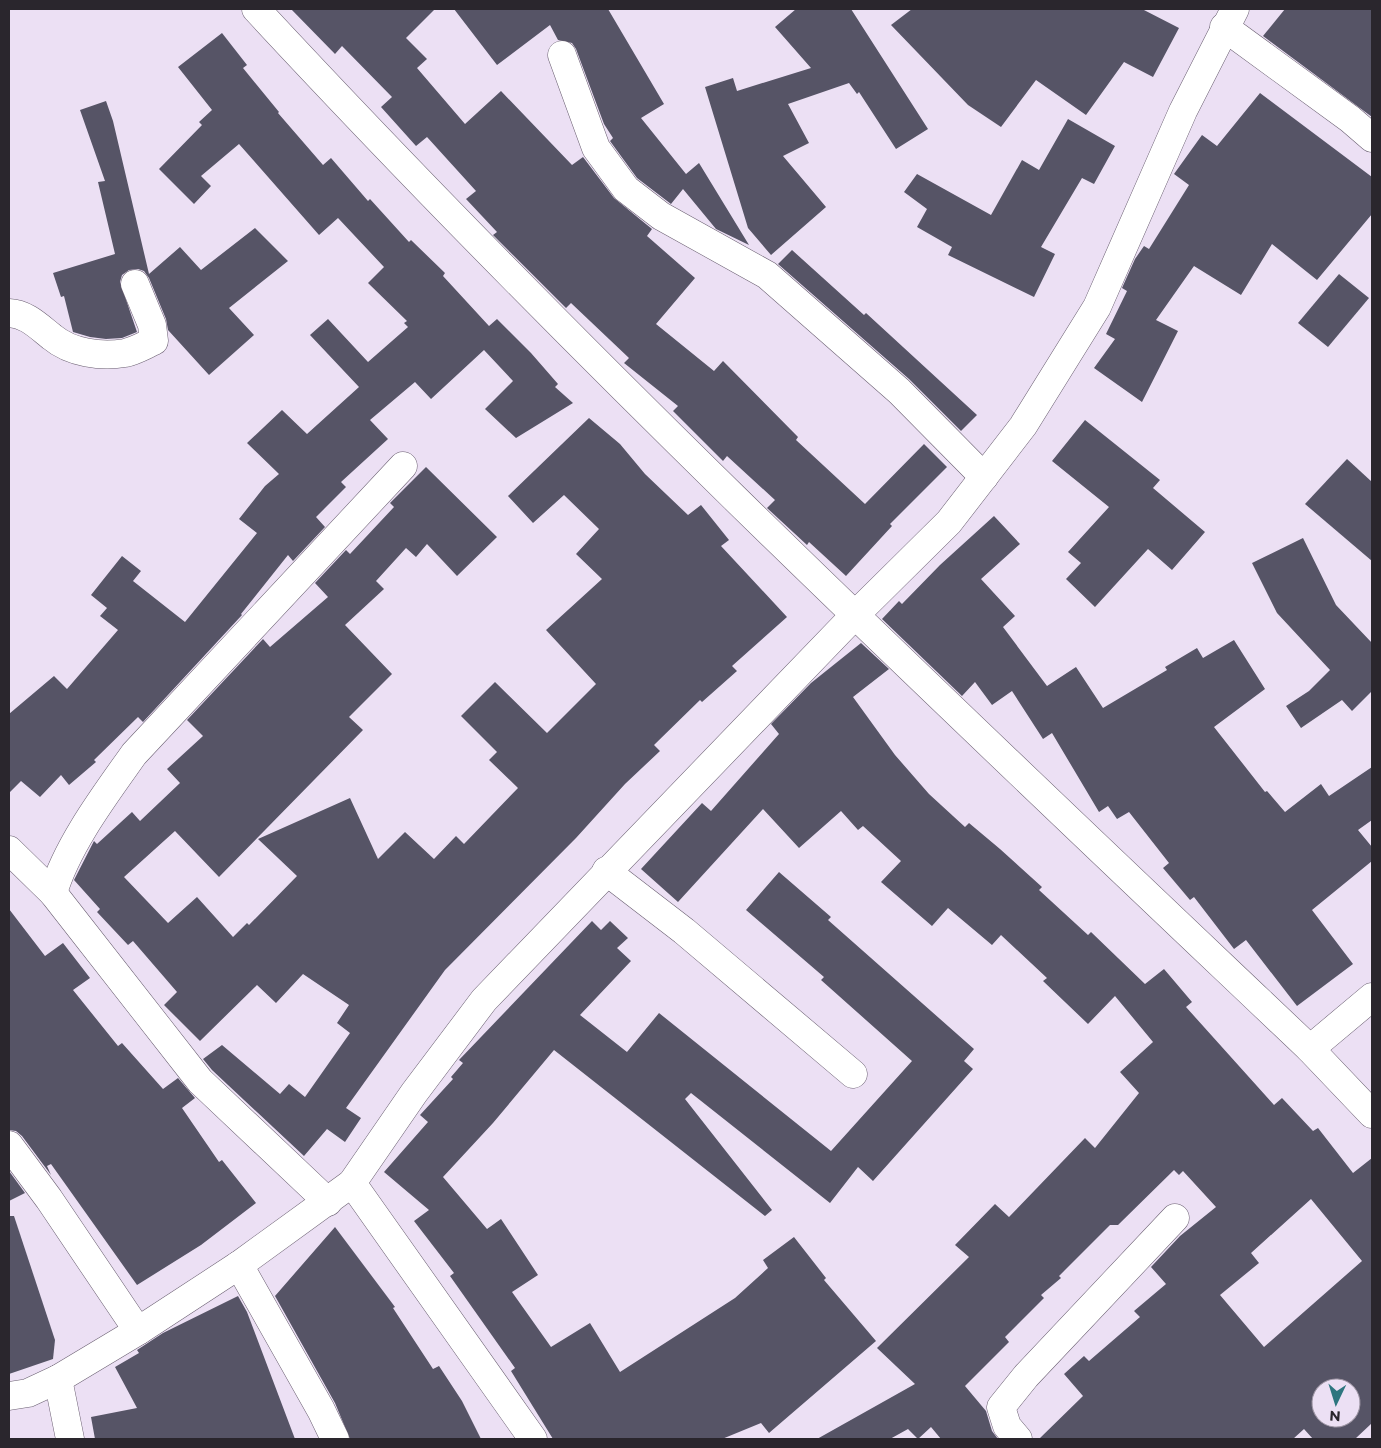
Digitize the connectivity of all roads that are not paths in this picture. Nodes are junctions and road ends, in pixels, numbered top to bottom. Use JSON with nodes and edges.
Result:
{"nodes":[{"id":1,"x":256,"y":9,"type":"edge"},
{"id":2,"x":1230,"y":18,"type":"edge"},
{"id":3,"x":562,"y":55,"type":"dead end"},
{"id":4,"x":1372,"y":138,"type":"edge"},
{"id":5,"x":135,"y":284,"type":"dead end"},
{"id":6,"x":9,"y":313,"type":"edge"},
{"id":7,"x":403,"y":466,"type":"dead end"},
{"id":8,"x":984,"y":477,"type":"junction"},
{"id":9,"x":854,"y":616,"type":"junction"},
{"id":10,"x":9,"y":850,"type":"edge"},
{"id":11,"x":606,"y":871,"type":"junction"},
{"id":12,"x":53,"y":893,"type":"junction"},
{"id":13,"x":1372,"y":997,"type":"edge"},
{"id":14,"x":1310,"y":1049,"type":"junction"},
{"id":15,"x":853,"y":1074,"type":"dead end"},
{"id":16,"x":1372,"y":1114,"type":"edge"},
{"id":17,"x":9,"y":1145,"type":"edge"},
{"id":18,"x":352,"y":1184,"type":"junction"},
{"id":19,"x":328,"y":1202,"type":"junction"},
{"id":20,"x":1175,"y":1218,"type":"dead end"},
{"id":21,"x":239,"y":1265,"type":"junction"},
{"id":22,"x":138,"y":1331,"type":"junction"},
{"id":23,"x":58,"y":1379,"type":"junction"},
{"id":24,"x":9,"y":1396,"type":"edge"},
{"id":25,"x":70,"y":1439,"type":"edge"},
{"id":26,"x":335,"y":1439,"type":"edge"},
{"id":27,"x":533,"y":1439,"type":"edge"},
{"id":28,"x":1018,"y":1439,"type":"edge"}],
"edges":[{"from":1,"to":9,"type":"street"},
{"from":2,"to":4,"type":"street"},
{"from":2,"to":8,"type":"street"},
{"from":3,"to":8,"type":"street"},
{"from":5,"to":6,"type":"street"},
{"from":7,"to":12,"type":"street"},
{"from":8,"to":9,"type":"street"},
{"from":9,"to":11,"type":"street"},
{"from":9,"to":14,"type":"street"},
{"from":10,"to":12,"type":"street"},
{"from":11,"to":15,"type":"street"},
{"from":11,"to":18,"type":"street"},
{"from":12,"to":19,"type":"street"},
{"from":13,"to":14,"type":"street"},
{"from":14,"to":16,"type":"street"},
{"from":17,"to":22,"type":"street"},
{"from":18,"to":19,"type":"street"},
{"from":18,"to":27,"type":"street"},
{"from":19,"to":21,"type":"street"},
{"from":20,"to":28,"type":"street"},
{"from":21,"to":22,"type":"street"},
{"from":21,"to":26,"type":"street"},
{"from":22,"to":23,"type":"street"},
{"from":23,"to":24,"type":"street"},
{"from":23,"to":25,"type":"street"}]}
